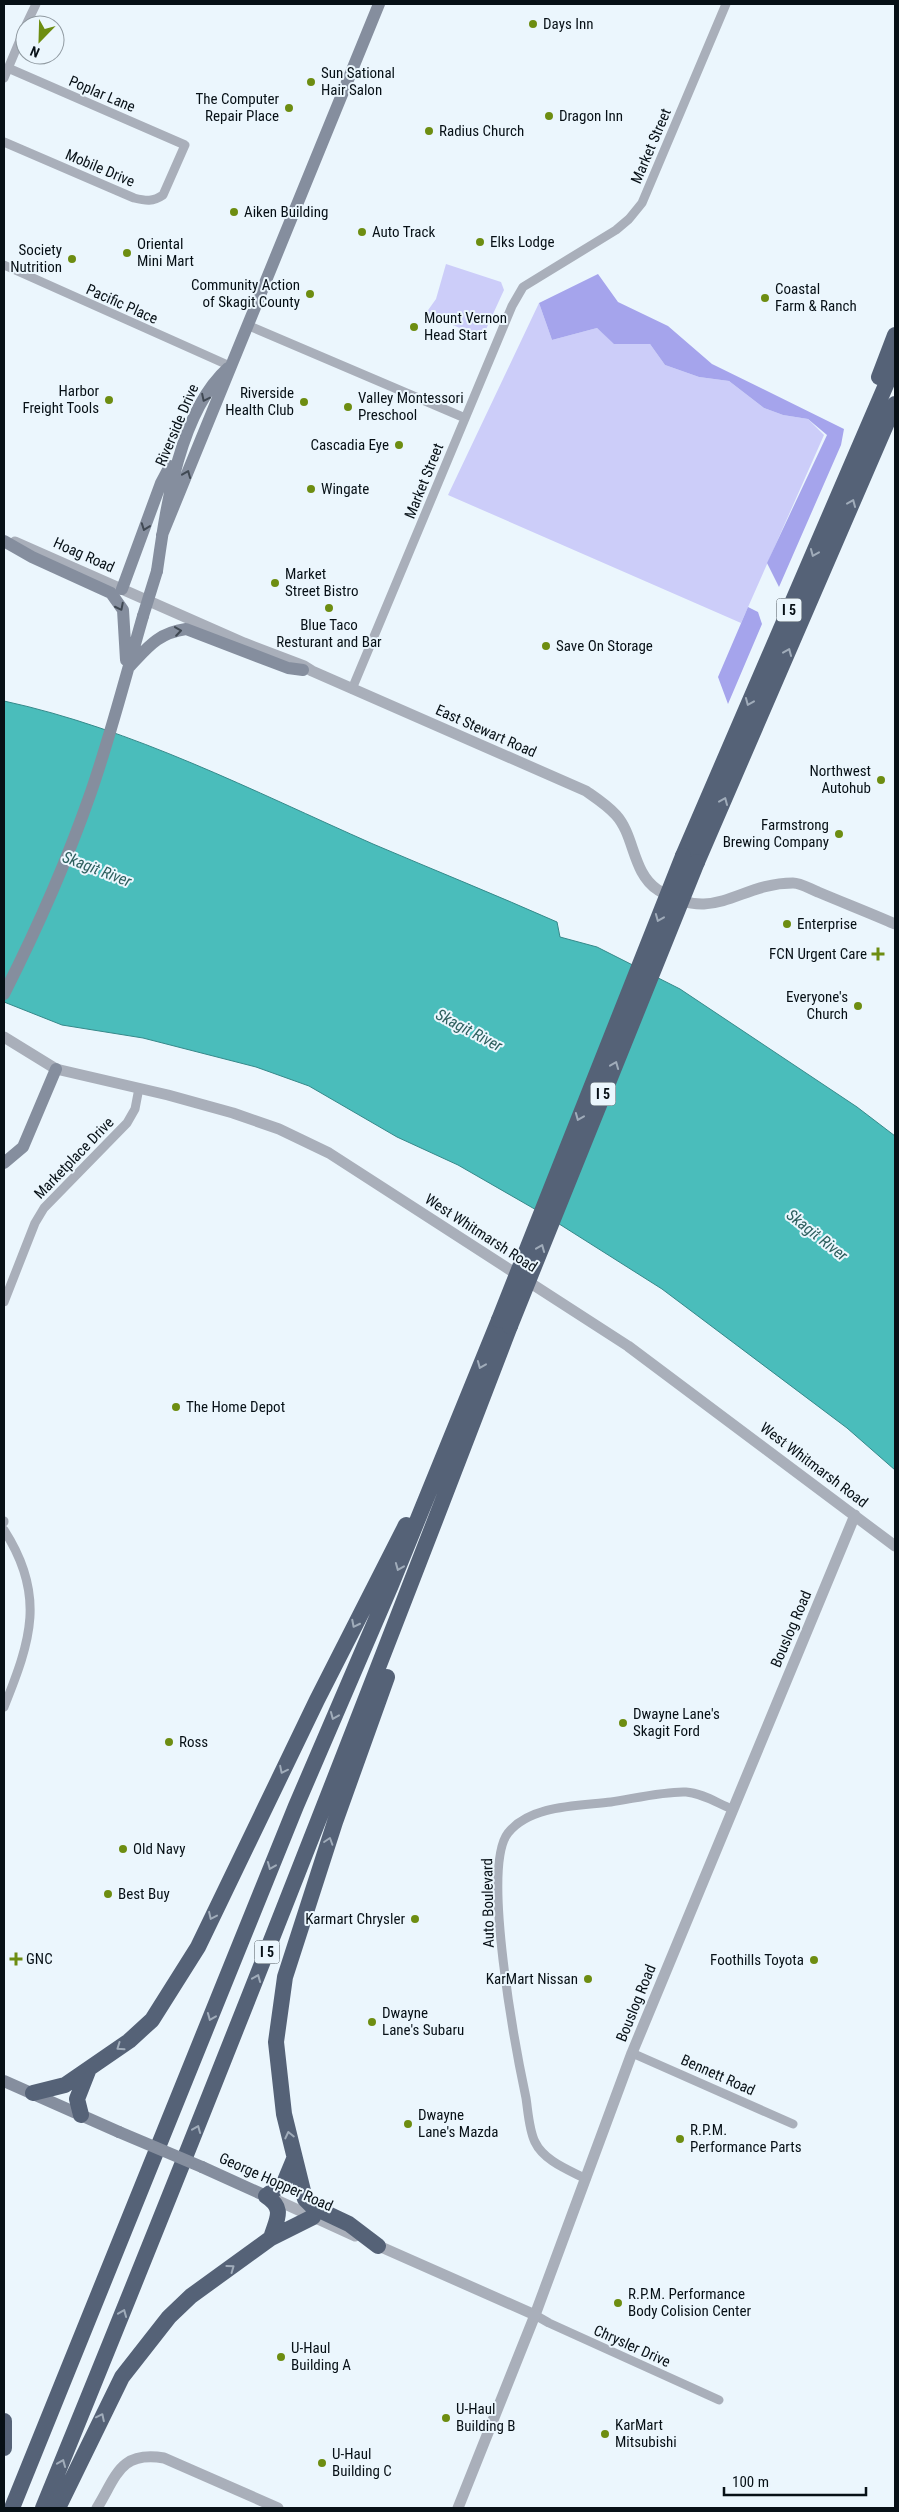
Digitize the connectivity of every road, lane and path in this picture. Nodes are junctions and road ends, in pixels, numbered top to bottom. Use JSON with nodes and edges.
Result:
{"nodes":[{"id":1,"x":379,"y":4,"type":"edge"},
{"id":2,"x":726,"y":4,"type":"edge"},
{"id":3,"x":15,"y":52,"type":"edge"},
{"id":4,"x":8,"y":68,"type":"junction"},
{"id":5,"x":4,"y":78,"type":"edge"},
{"id":6,"x":4,"y":142,"type":"edge"},
{"id":7,"x":185,"y":145,"type":"joint"},
{"id":8,"x":4,"y":265,"type":"edge"},
{"id":9,"x":247,"y":325,"type":"junction"},
{"id":10,"x":895,"y":335,"type":"edge"},
{"id":11,"x":895,"y":364,"type":"edge"},
{"id":12,"x":230,"y":366,"type":"junction"},
{"id":13,"x":895,"y":404,"type":"edge"},
{"id":14,"x":465,"y":418,"type":"junction"},
{"id":15,"x":187,"y":435,"type":"junction"},
{"id":16,"x":828,"y":522,"type":"junction"},
{"id":17,"x":162,"y":536,"type":"junction"},
{"id":18,"x":4,"y":539,"type":"edge"},
{"id":19,"x":122,"y":588,"type":"junction"},
{"id":20,"x":152,"y":601,"type":"joint"},
{"id":21,"x":127,"y":670,"type":"junction"},
{"id":22,"x":308,"y":671,"type":"junction"},
{"id":23,"x":352,"y":689,"type":"junction"},
{"id":24,"x":690,"y":859,"type":"junction"},
{"id":25,"x":895,"y":924,"type":"edge"},
{"id":26,"x":4,"y":994,"type":"edge"},
{"id":27,"x":4,"y":1037,"type":"edge"},
{"id":28,"x":56,"y":1069,"type":"junction"},
{"id":29,"x":139,"y":1088,"type":"junction"},
{"id":30,"x":4,"y":1163,"type":"edge"},
{"id":31,"x":4,"y":1302,"type":"edge"},
{"id":32,"x":504,"y":1323,"type":"junction"},
{"id":33,"x":484,"y":1393,"type":"junction"},
{"id":34,"x":443,"y":1457,"type":"junction"},
{"id":35,"x":854,"y":1515,"type":"junction"},
{"id":36,"x":4,"y":1530,"type":"edge"},
{"id":37,"x":895,"y":1546,"type":"edge"},
{"id":38,"x":4,"y":1707,"type":"edge"},
{"id":39,"x":732,"y":1809,"type":"junction"},
{"id":40,"x":632,"y":2053,"type":"junction"},
{"id":41,"x":89,"y":2069,"type":"junction"},
{"id":42,"x":4,"y":2081,"type":"edge"},
{"id":43,"x":32,"y":2093,"type":"junction"},
{"id":44,"x":81,"y":2115,"type":"junction"},
{"id":45,"x":793,"y":2124,"type":"dead end"},
{"id":46,"x":294,"y":2159,"type":"junction"},
{"id":47,"x":586,"y":2179,"type":"junction"},
{"id":48,"x":266,"y":2196,"type":"junction"},
{"id":49,"x":313,"y":2217,"type":"junction"},
{"id":50,"x":271,"y":2238,"type":"junction"},
{"id":51,"x":378,"y":2246,"type":"junction"},
{"id":52,"x":535,"y":2315,"type":"junction"},
{"id":53,"x":719,"y":2400,"type":"dead end"},
{"id":54,"x":4,"y":2421,"type":"edge"},
{"id":55,"x":4,"y":2448,"type":"edge"},
{"id":56,"x":12,"y":2508,"type":"edge"},
{"id":57,"x":43,"y":2508,"type":"edge"},
{"id":58,"x":58,"y":2508,"type":"edge"},
{"id":59,"x":97,"y":2508,"type":"edge"},
{"id":60,"x":278,"y":2508,"type":"edge"},
{"id":61,"x":458,"y":2508,"type":"edge"}],
"edges":[{"from":1,"to":9,"type":"main road","name":"Riverside Drive"},
{"from":2,"to":14,"type":"street","name":"Market Street"},
{"from":3,"to":4,"type":"street"},
{"from":4,"to":5,"type":"street"},
{"from":4,"to":7,"type":"street","name":"Poplar Lane"},
{"from":6,"to":7,"type":"street","name":"Mobile Drive"},
{"from":8,"to":12,"type":"street","name":"Pacific Place"},
{"from":9,"to":12,"type":"main road","name":"Riverside Drive"},
{"from":9,"to":14,"type":"street"},
{"from":10,"to":16,"type":"highway"},
{"from":11,"to":16,"type":"highway","number":"I 5"},
{"from":12,"to":15,"type":"main road","name":"Riverside Drive","one_way":true},
{"from":17,"to":12,"type":"main road","one_way":true},
{"from":24,"to":13,"type":"highway","number":"I 5","one_way":true},
{"from":14,"to":23,"type":"street","name":"Market Street"},
{"from":15,"to":17,"type":"main road","name":"Riverside Drive"},
{"from":15,"to":19,"type":"main road","one_way":true},
{"from":16,"to":24,"type":"highway","number":"I 5","one_way":true},
{"from":17,"to":21,"type":"main road","name":"Riverside Drive","bridge":true},
{"from":18,"to":19,"type":"street","name":"Hoag Road"},
{"from":18,"to":21,"type":"main road","one_way":true},
{"from":19,"to":20,"type":"street","name":"Hoag Road"},
{"from":20,"to":22,"type":"street","name":"East Stewart Road"},
{"from":21,"to":22,"type":"main road","one_way":true},
{"from":21,"to":26,"type":"main road","name":"Riverside Drive"},
{"from":22,"to":23,"type":"street","name":"East Stewart Road"},
{"from":23,"to":25,"type":"street","name":"East Stewart Road"},
{"from":24,"to":32,"type":"highway","number":"I 5","bridge":true},
{"from":27,"to":28,"type":"street","name":"West Whitmarsh Road"},
{"from":28,"to":29,"type":"street","name":"West Whitmarsh Road"},
{"from":28,"to":30,"type":"main road"},
{"from":29,"to":31,"type":"street","name":"Marketplace Drive"},
{"from":29,"to":35,"type":"street","name":"West Whitmarsh Road"},
{"from":32,"to":33,"type":"highway","number":"I 5"},
{"from":32,"to":34,"type":"highway","number":"I 5","one_way":true},
{"from":46,"to":33,"type":"highway","one_way":true},
{"from":57,"to":33,"type":"highway","number":"I 5","one_way":true},
{"from":34,"to":41,"type":"highway","one_way":true},
{"from":34,"to":56,"type":"highway","number":"I 5","one_way":true},
{"from":35,"to":37,"type":"street","name":"West Whitmarsh Road"},
{"from":35,"to":39,"type":"street","name":"Bouslog Road"},
{"from":36,"to":38,"type":"street"},
{"from":39,"to":40,"type":"street","name":"Bouslog Road"},
{"from":39,"to":47,"type":"street","name":"Auto Boulevard"},
{"from":40,"to":45,"type":"street","name":"Bennett Road"},
{"from":40,"to":47,"type":"street","name":"Bouslog Road"},
{"from":41,"to":43,"type":"highway"},
{"from":41,"to":44,"type":"highway"},
{"from":42,"to":43,"type":"main road","name":"George Hopper Road"},
{"from":43,"to":44,"type":"main road","name":"George Hopper Road"},
{"from":44,"to":48,"type":"main road","name":"George Hopper Road","bridge":true},
{"from":46,"to":48,"type":"highway"},
{"from":46,"to":51,"type":"highway"},
{"from":47,"to":52,"type":"street","name":"Bouslog Road"},
{"from":48,"to":49,"type":"street","name":"George Hopper Road"},
{"from":48,"to":50,"type":"highway"},
{"from":49,"to":50,"type":"highway"},
{"from":49,"to":51,"type":"street","name":"George Hopper Road"},
{"from":58,"to":50,"type":"highway","one_way":true},
{"from":51,"to":52,"type":"street","name":"George Hopper Road"},
{"from":52,"to":53,"type":"street","name":"Chrysler Drive"},
{"from":52,"to":61,"type":"street","name":"Bouslog Road"},
{"from":54,"to":55,"type":"highway"},
{"from":59,"to":60,"type":"street"}]}
